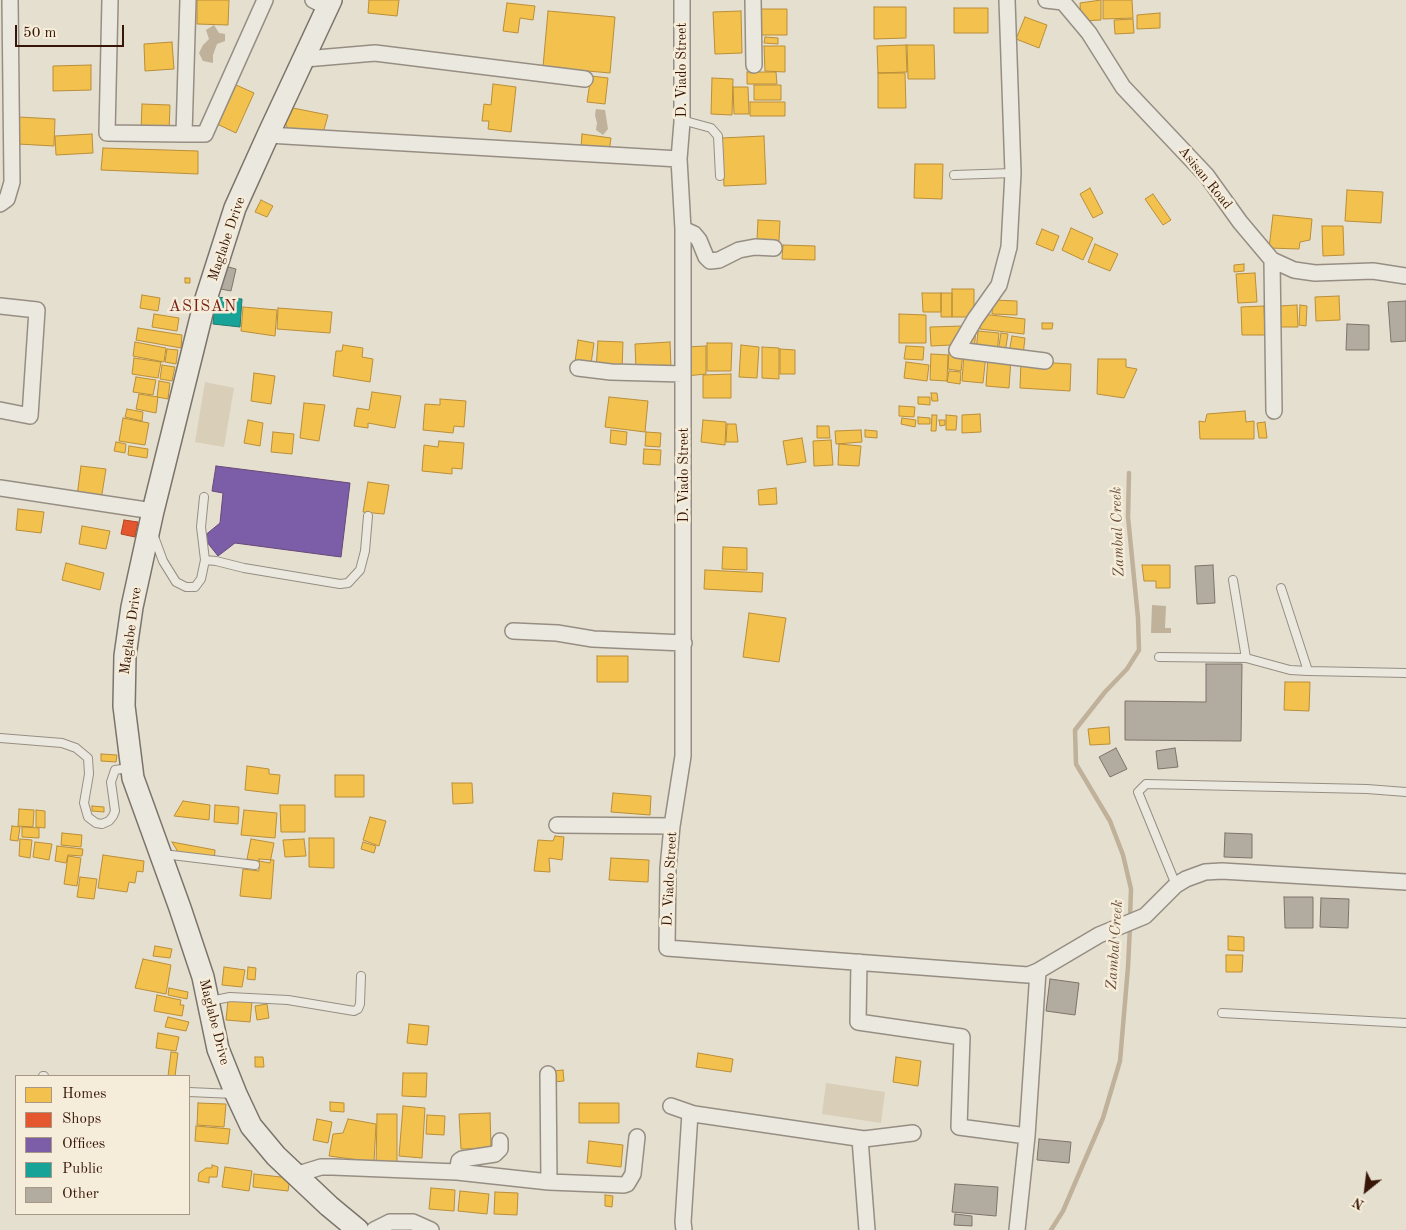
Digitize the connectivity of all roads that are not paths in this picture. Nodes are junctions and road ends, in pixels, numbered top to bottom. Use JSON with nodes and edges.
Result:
{"nodes":[{"id":1,"x":10,"y":0,"type":"edge"},
{"id":2,"x":110,"y":0,"type":"edge"},
{"id":3,"x":188,"y":0,"type":"edge"},
{"id":4,"x":265,"y":0,"type":"edge"},
{"id":5,"x":682,"y":0,"type":"edge"},
{"id":6,"x":753,"y":0,"type":"edge"},
{"id":7,"x":1007,"y":0,"type":"edge"},
{"id":8,"x":1046,"y":0,"type":"edge"},
{"id":9,"x":1068,"y":1,"type":"edge"},
{"id":10,"x":324,"y":2,"type":"edge"},
{"id":11,"x":304,"y":59,"type":"junction"},
{"id":12,"x":754,"y":65,"type":"dead end"},
{"id":13,"x":585,"y":79,"type":"dead end"},
{"id":14,"x":682,"y":122,"type":"junction"},
{"id":15,"x":184,"y":134,"type":"junction"},
{"id":16,"x":268,"y":135,"type":"junction"},
{"id":17,"x":679,"y":159,"type":"junction"},
{"id":18,"x":1013,"y":173,"type":"junction"},
{"id":19,"x":954,"y":175,"type":"dead end"},
{"id":20,"x":720,"y":176,"type":"dead end"},
{"id":21,"x":0,"y":204,"type":"edge"},
{"id":22,"x":684,"y":229,"type":"junction"},
{"id":23,"x":774,"y":248,"type":"dead end"},
{"id":24,"x":1272,"y":260,"type":"junction"},
{"id":25,"x":1406,"y":276,"type":"edge"},
{"id":26,"x":0,"y":306,"type":"edge"},
{"id":27,"x":1045,"y":361,"type":"dead end"},
{"id":28,"x":578,"y":368,"type":"dead end"},
{"id":29,"x":684,"y":374,"type":"junction"},
{"id":30,"x":0,"y":410,"type":"edge"},
{"id":31,"x":1274,"y":411,"type":"dead end"},
{"id":32,"x":0,"y":488,"type":"edge"},
{"id":33,"x":204,"y":497,"type":"dead end"},
{"id":34,"x":368,"y":516,"type":"dead end"},
{"id":35,"x":152,"y":520,"type":"junction"},
{"id":36,"x":205,"y":560,"type":"junction"},
{"id":37,"x":1233,"y":580,"type":"dead end"},
{"id":38,"x":1281,"y":588,"type":"dead end"},
{"id":39,"x":513,"y":631,"type":"dead end"},
{"id":40,"x":684,"y":643,"type":"junction"},
{"id":41,"x":1159,"y":657,"type":"dead end"},
{"id":42,"x":1246,"y":658,"type":"junction"},
{"id":43,"x":1308,"y":671,"type":"junction"},
{"id":44,"x":1406,"y":672,"type":"edge"},
{"id":45,"x":0,"y":738,"type":"edge"},
{"id":46,"x":131,"y":768,"type":"junction"},
{"id":47,"x":1406,"y":792,"type":"edge"},
{"id":48,"x":557,"y":825,"type":"dead end"},
{"id":49,"x":672,"y":826,"type":"junction"},
{"id":50,"x":160,"y":854,"type":"junction"},
{"id":51,"x":255,"y":865,"type":"dead end"},
{"id":52,"x":1406,"y":882,"type":"edge"},
{"id":53,"x":1176,"y":885,"type":"junction"},
{"id":54,"x":859,"y":962,"type":"junction"},
{"id":55,"x":1038,"y":972,"type":"junction"},
{"id":56,"x":361,"y":976,"type":"dead end"},
{"id":57,"x":208,"y":1001,"type":"junction"},
{"id":58,"x":1222,"y":1012,"type":"dead end"},
{"id":59,"x":1406,"y":1023,"type":"edge"},
{"id":60,"x":548,"y":1074,"type":"dead end"},
{"id":61,"x":190,"y":1092,"type":"edge"},
{"id":62,"x":236,"y":1094,"type":"junction"},
{"id":63,"x":671,"y":1106,"type":"dead end"},
{"id":64,"x":690,"y":1113,"type":"junction"},
{"id":65,"x":913,"y":1133,"type":"dead end"},
{"id":66,"x":1027,"y":1136,"type":"junction"},
{"id":67,"x":637,"y":1137,"type":"dead end"},
{"id":68,"x":860,"y":1139,"type":"junction"},
{"id":69,"x":500,"y":1141,"type":"dead end"},
{"id":70,"x":457,"y":1172,"type":"junction"},
{"id":71,"x":295,"y":1175,"type":"junction"},
{"id":72,"x":550,"y":1182,"type":"junction"},
{"id":73,"x":358,"y":1230,"type":"edge"},
{"id":74,"x":374,"y":1230,"type":"edge"},
{"id":75,"x":431,"y":1230,"type":"edge"},
{"id":76,"x":684,"y":1230,"type":"edge"},
{"id":77,"x":867,"y":1230,"type":"edge"},
{"id":78,"x":1017,"y":1230,"type":"edge"}],
"edges":[{"from":1,"to":21,"type":"street"},
{"from":2,"to":15,"type":"street"},
{"from":3,"to":15,"type":"street"},
{"from":4,"to":15,"type":"street"},
{"from":5,"to":14,"type":"street","name":"D. Viado Street"},
{"from":6,"to":12,"type":"street"},
{"from":7,"to":18,"type":"street"},
{"from":8,"to":9,"type":"street","name":"Asisan Road"},
{"from":9,"to":24,"type":"street","name":"Asisan Road"},
{"from":10,"to":11,"type":"main road","name":"Maglabe Drive"},
{"from":11,"to":13,"type":"street"},
{"from":11,"to":16,"type":"main road","name":"Maglabe Drive"},
{"from":14,"to":17,"type":"street","name":"D. Viado Street"},
{"from":14,"to":20,"type":"lane"},
{"from":16,"to":17,"type":"street"},
{"from":16,"to":35,"type":"main road","name":"Maglabe Drive"},
{"from":17,"to":22,"type":"street","name":"D. Viado Street"},
{"from":18,"to":19,"type":"lane"},
{"from":18,"to":27,"type":"street"},
{"from":22,"to":23,"type":"street"},
{"from":22,"to":29,"type":"street","name":"D. Viado Street"},
{"from":24,"to":25,"type":"street","name":"Asisan Road"},
{"from":24,"to":31,"type":"street"},
{"from":26,"to":30,"type":"street"},
{"from":28,"to":29,"type":"street"},
{"from":29,"to":40,"type":"street","name":"D. Viado Street"},
{"from":32,"to":35,"type":"street"},
{"from":33,"to":36,"type":"lane"},
{"from":34,"to":36,"type":"lane"},
{"from":35,"to":36,"type":"lane"},
{"from":35,"to":46,"type":"main road","name":"Maglabe Drive"},
{"from":37,"to":42,"type":"lane"},
{"from":38,"to":43,"type":"lane"},
{"from":39,"to":40,"type":"street"},
{"from":40,"to":49,"type":"street","name":"D. Viado Street"},
{"from":41,"to":42,"type":"lane"},
{"from":42,"to":43,"type":"lane"},
{"from":43,"to":44,"type":"lane"},
{"from":45,"to":46,"type":"lane"},
{"from":46,"to":50,"type":"main road","name":"Maglabe Drive"},
{"from":47,"to":53,"type":"lane"},
{"from":48,"to":49,"type":"street"},
{"from":49,"to":54,"type":"street","name":"D. Viado Street"},
{"from":50,"to":51,"type":"lane"},
{"from":50,"to":57,"type":"main road","name":"Maglabe Drive"},
{"from":52,"to":53,"type":"street"},
{"from":53,"to":55,"type":"street"},
{"from":54,"to":55,"type":"street"},
{"from":54,"to":66,"type":"street"},
{"from":55,"to":66,"type":"street"},
{"from":56,"to":57,"type":"lane"},
{"from":57,"to":62,"type":"main road","name":"Maglabe Drive"},
{"from":58,"to":59,"type":"lane"},
{"from":60,"to":72,"type":"street"},
{"from":61,"to":62,"type":"lane"},
{"from":62,"to":71,"type":"main road","name":"Maglabe Drive"},
{"from":63,"to":64,"type":"street"},
{"from":64,"to":68,"type":"street"},
{"from":64,"to":76,"type":"street"},
{"from":65,"to":68,"type":"street"},
{"from":66,"to":78,"type":"street"},
{"from":67,"to":72,"type":"street"},
{"from":68,"to":77,"type":"street"},
{"from":69,"to":70,"type":"street"},
{"from":70,"to":71,"type":"street"},
{"from":70,"to":72,"type":"street"},
{"from":71,"to":73,"type":"main road","name":"Maglabe Drive"},
{"from":74,"to":75,"type":"street"}]}
